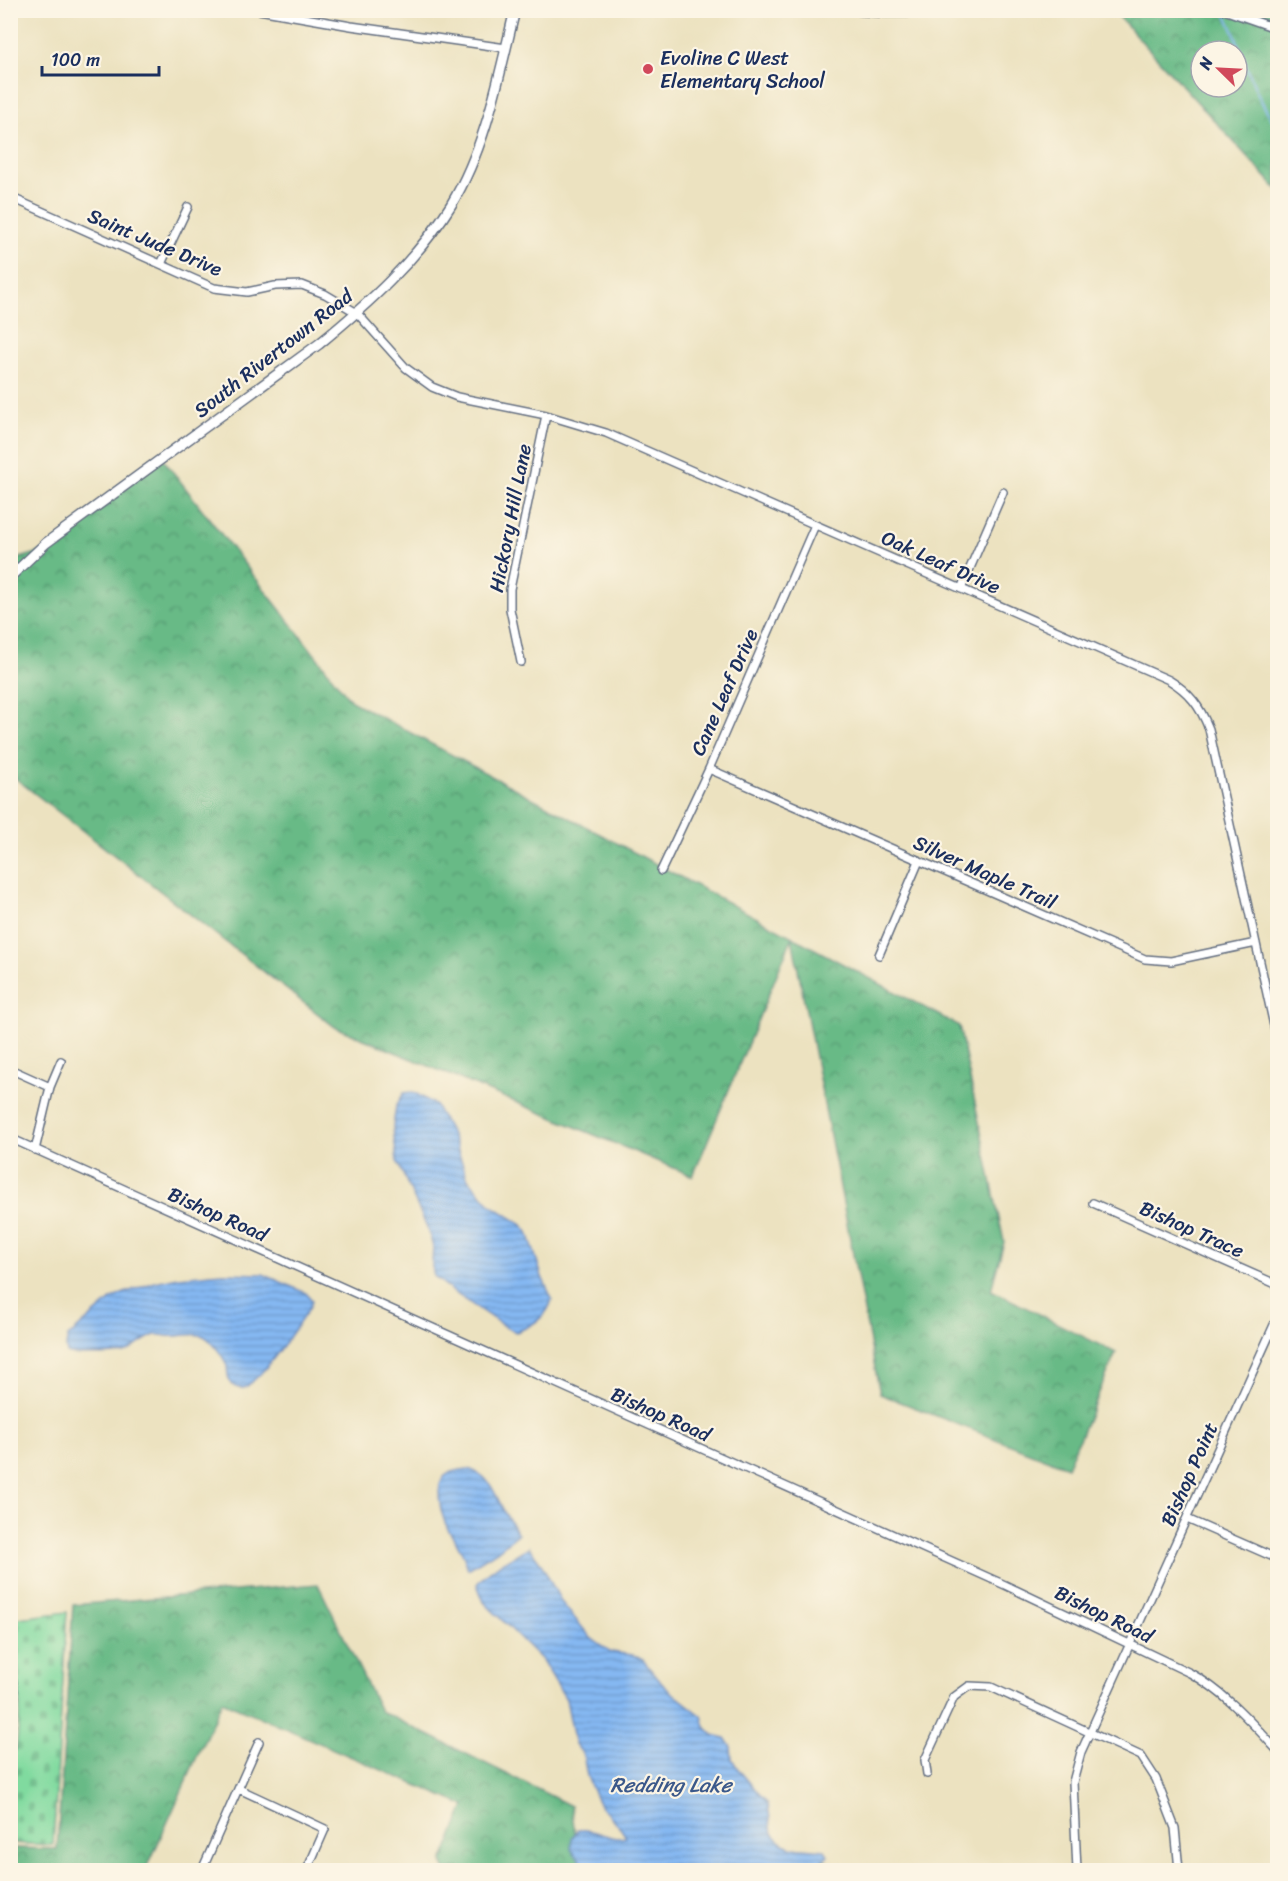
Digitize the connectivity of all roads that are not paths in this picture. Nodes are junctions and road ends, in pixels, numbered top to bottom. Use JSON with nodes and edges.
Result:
{"nodes":[{"id":1,"x":259,"y":10,"type":"edge"},
{"id":2,"x":515,"y":10,"type":"edge"},
{"id":3,"x":849,"y":10,"type":"edge"},
{"id":4,"x":938,"y":10,"type":"edge"},
{"id":5,"x":1224,"y":10,"type":"edge"},
{"id":6,"x":1278,"y":29,"type":"edge"},
{"id":7,"x":506,"y":48,"type":"junction"},
{"id":8,"x":10,"y":197,"type":"edge"},
{"id":9,"x":188,"y":207,"type":"dead end"},
{"id":10,"x":161,"y":264,"type":"junction"},
{"id":11,"x":357,"y":313,"type":"junction"},
{"id":12,"x":546,"y":415,"type":"junction"},
{"id":13,"x":1003,"y":492,"type":"dead end"},
{"id":14,"x":816,"y":525,"type":"junction"},
{"id":15,"x":10,"y":577,"type":"edge"},
{"id":16,"x":962,"y":589,"type":"junction"},
{"id":17,"x":521,"y":662,"type":"dead end"},
{"id":18,"x":709,"y":769,"type":"junction"},
{"id":19,"x":919,"y":861,"type":"junction"},
{"id":20,"x":661,"y":871,"type":"dead end"},
{"id":21,"x":1256,"y":943,"type":"junction"},
{"id":22,"x":879,"y":955,"type":"dead end"},
{"id":23,"x":1278,"y":1044,"type":"edge"},
{"id":24,"x":62,"y":1061,"type":"dead end"},
{"id":25,"x":10,"y":1069,"type":"edge"},
{"id":26,"x":50,"y":1087,"type":"junction"},
{"id":27,"x":10,"y":1138,"type":"edge"},
{"id":28,"x":35,"y":1150,"type":"junction"},
{"id":29,"x":1093,"y":1203,"type":"dead end"},
{"id":30,"x":1278,"y":1285,"type":"edge"},
{"id":31,"x":1278,"y":1316,"type":"edge"},
{"id":32,"x":1187,"y":1519,"type":"junction"},
{"id":33,"x":1278,"y":1559,"type":"edge"},
{"id":34,"x":1130,"y":1645,"type":"junction"},
{"id":35,"x":10,"y":1667,"type":"edge"},
{"id":36,"x":1089,"y":1731,"type":"junction"},
{"id":37,"x":10,"y":1733,"type":"edge"},
{"id":38,"x":259,"y":1742,"type":"dead end"},
{"id":39,"x":1278,"y":1752,"type":"edge"},
{"id":40,"x":927,"y":1774,"type":"dead end"},
{"id":41,"x":238,"y":1789,"type":"junction"},
{"id":42,"x":202,"y":1870,"type":"edge"},
{"id":43,"x":307,"y":1870,"type":"edge"},
{"id":44,"x":1077,"y":1870,"type":"edge"},
{"id":45,"x":1179,"y":1870,"type":"edge"}],
"edges":[{"from":1,"to":7,"type":"street"},
{"from":2,"to":7,"type":"main road","name":"South Rivertown Road"},
{"from":3,"to":4,"type":"street"},
{"from":5,"to":6,"type":"street"},
{"from":7,"to":11,"type":"main road","name":"South Rivertown Road"},
{"from":8,"to":10,"type":"street","name":"Saint Jude Drive"},
{"from":9,"to":10,"type":"street"},
{"from":10,"to":11,"type":"street","name":"Saint Jude Drive"},
{"from":11,"to":12,"type":"street","name":"Oak Leaf Drive"},
{"from":11,"to":15,"type":"main road","name":"South Rivertown Road"},
{"from":12,"to":14,"type":"street","name":"Oak Leaf Drive"},
{"from":12,"to":17,"type":"street","name":"Hickory Hill Lane"},
{"from":13,"to":16,"type":"street"},
{"from":14,"to":16,"type":"street","name":"Oak Leaf Drive"},
{"from":14,"to":18,"type":"street","name":"Cane Leaf Drive"},
{"from":16,"to":21,"type":"street","name":"Oak Leaf Drive"},
{"from":18,"to":19,"type":"street","name":"Silver Maple Trail"},
{"from":18,"to":20,"type":"street","name":"Cane Leaf Drive"},
{"from":19,"to":21,"type":"street","name":"Silver Maple Trail"},
{"from":19,"to":22,"type":"street"},
{"from":21,"to":23,"type":"street","name":"Oak Leaf Drive"},
{"from":24,"to":26,"type":"street"},
{"from":25,"to":26,"type":"street"},
{"from":26,"to":28,"type":"street"},
{"from":27,"to":28,"type":"street","name":"Bishop Road"},
{"from":28,"to":34,"type":"street","name":"Bishop Road"},
{"from":29,"to":30,"type":"street","name":"Bishop Trace"},
{"from":31,"to":32,"type":"street","name":"Bishop Point"},
{"from":32,"to":33,"type":"street"},
{"from":32,"to":34,"type":"street","name":"Bishop Point"},
{"from":34,"to":36,"type":"street","name":"Bishop Point"},
{"from":34,"to":39,"type":"street","name":"Bishop Road"},
{"from":35,"to":37,"type":"street"},
{"from":36,"to":40,"type":"street"},
{"from":36,"to":44,"type":"street","name":"Bishop Point"},
{"from":36,"to":45,"type":"street"},
{"from":38,"to":41,"type":"street"},
{"from":41,"to":42,"type":"street"},
{"from":41,"to":43,"type":"street"}]}
